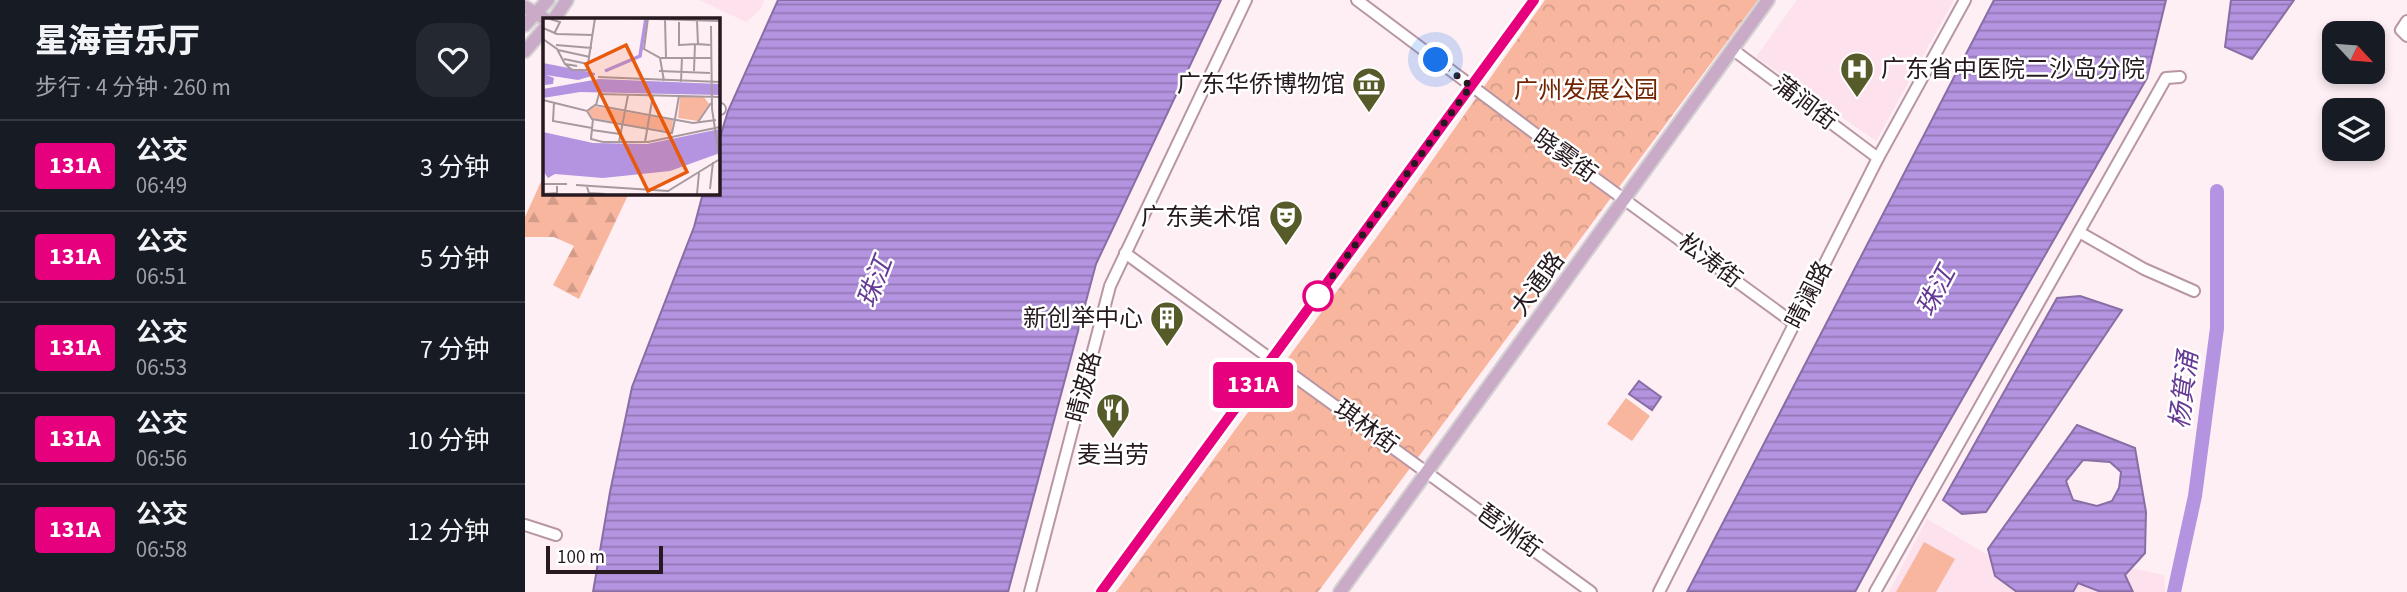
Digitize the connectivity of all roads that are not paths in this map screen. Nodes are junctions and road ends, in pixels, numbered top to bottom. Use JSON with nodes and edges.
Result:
{"nodes":[{"id":1,"x":548,"y":0,"type":"edge"},
{"id":2,"x":567,"y":0,"type":"edge"},
{"id":3,"x":1246,"y":0,"type":"edge"},
{"id":4,"x":1357,"y":0,"type":"edge"},
{"id":5,"x":1534,"y":0,"type":"edge"},
{"id":6,"x":1768,"y":0,"type":"edge"},
{"id":7,"x":1965,"y":0,"type":"edge"},
{"id":8,"x":533,"y":18,"type":"edge"},
{"id":9,"x":555,"y":18,"type":"edge"},
{"id":10,"x":543,"y":30,"type":"edge"},
{"id":11,"x":1733,"y":49,"type":"junction"},
{"id":12,"x":525,"y":51,"type":"edge"},
{"id":13,"x":2180,"y":77,"type":"dead end"},
{"id":14,"x":1471,"y":86,"type":"junction"},
{"id":15,"x":1878,"y":158,"type":"junction"},
{"id":16,"x":1626,"y":199,"type":"junction"},
{"id":17,"x":2079,"y":232,"type":"junction"},
{"id":18,"x":1125,"y":253,"type":"junction"},
{"id":19,"x":2195,"y":291,"type":"dead end"},
{"id":20,"x":1795,"y":324,"type":"junction"},
{"id":21,"x":1272,"y":359,"type":"junction"},
{"id":22,"x":1426,"y":471,"type":"junction"},
{"id":23,"x":525,"y":525,"type":"edge"},
{"id":24,"x":556,"y":534,"type":"dead end"},
{"id":25,"x":1030,"y":592,"type":"edge"},
{"id":26,"x":1101,"y":592,"type":"edge"},
{"id":27,"x":1340,"y":592,"type":"edge"},
{"id":28,"x":1591,"y":592,"type":"edge"},
{"id":29,"x":1659,"y":592,"type":"edge"},
{"id":30,"x":1875,"y":592,"type":"edge"}],
"edges":[{"from":1,"to":8,"type":"main road"},
{"from":2,"to":9,"type":"main road"},
{"from":3,"to":18,"type":"street","name":"晴波路"},
{"from":4,"to":14,"type":"street","name":"晓雾街"},
{"from":5,"to":14,"type":"main road"},
{"from":6,"to":11,"type":"main road","name":"大通路"},
{"from":7,"to":15,"type":"street","name":"晴澜路"},
{"from":10,"to":12,"type":"main road"},
{"from":11,"to":15,"type":"street","name":"蒲涧街"},
{"from":11,"to":16,"type":"main road","name":"大通路"},
{"from":13,"to":17,"type":"street"},
{"from":14,"to":16,"type":"street","name":"晓雾街"},
{"from":14,"to":21,"type":"main road"},
{"from":15,"to":20,"type":"street","name":"晴澜路"},
{"from":16,"to":20,"type":"street","name":"松涛街"},
{"from":16,"to":22,"type":"main road","name":"大通路"},
{"from":17,"to":19,"type":"street"},
{"from":17,"to":30,"type":"street"},
{"from":18,"to":21,"type":"street","name":"琪林街"},
{"from":18,"to":25,"type":"street","name":"晴波路"},
{"from":20,"to":29,"type":"street","name":"晴澜路"},
{"from":21,"to":22,"type":"street","name":"琪林街"},
{"from":21,"to":26,"type":"main road"},
{"from":22,"to":27,"type":"main road","name":"大通路"},
{"from":22,"to":28,"type":"street","name":"琶洲街"},
{"from":23,"to":24,"type":"street"}]}
